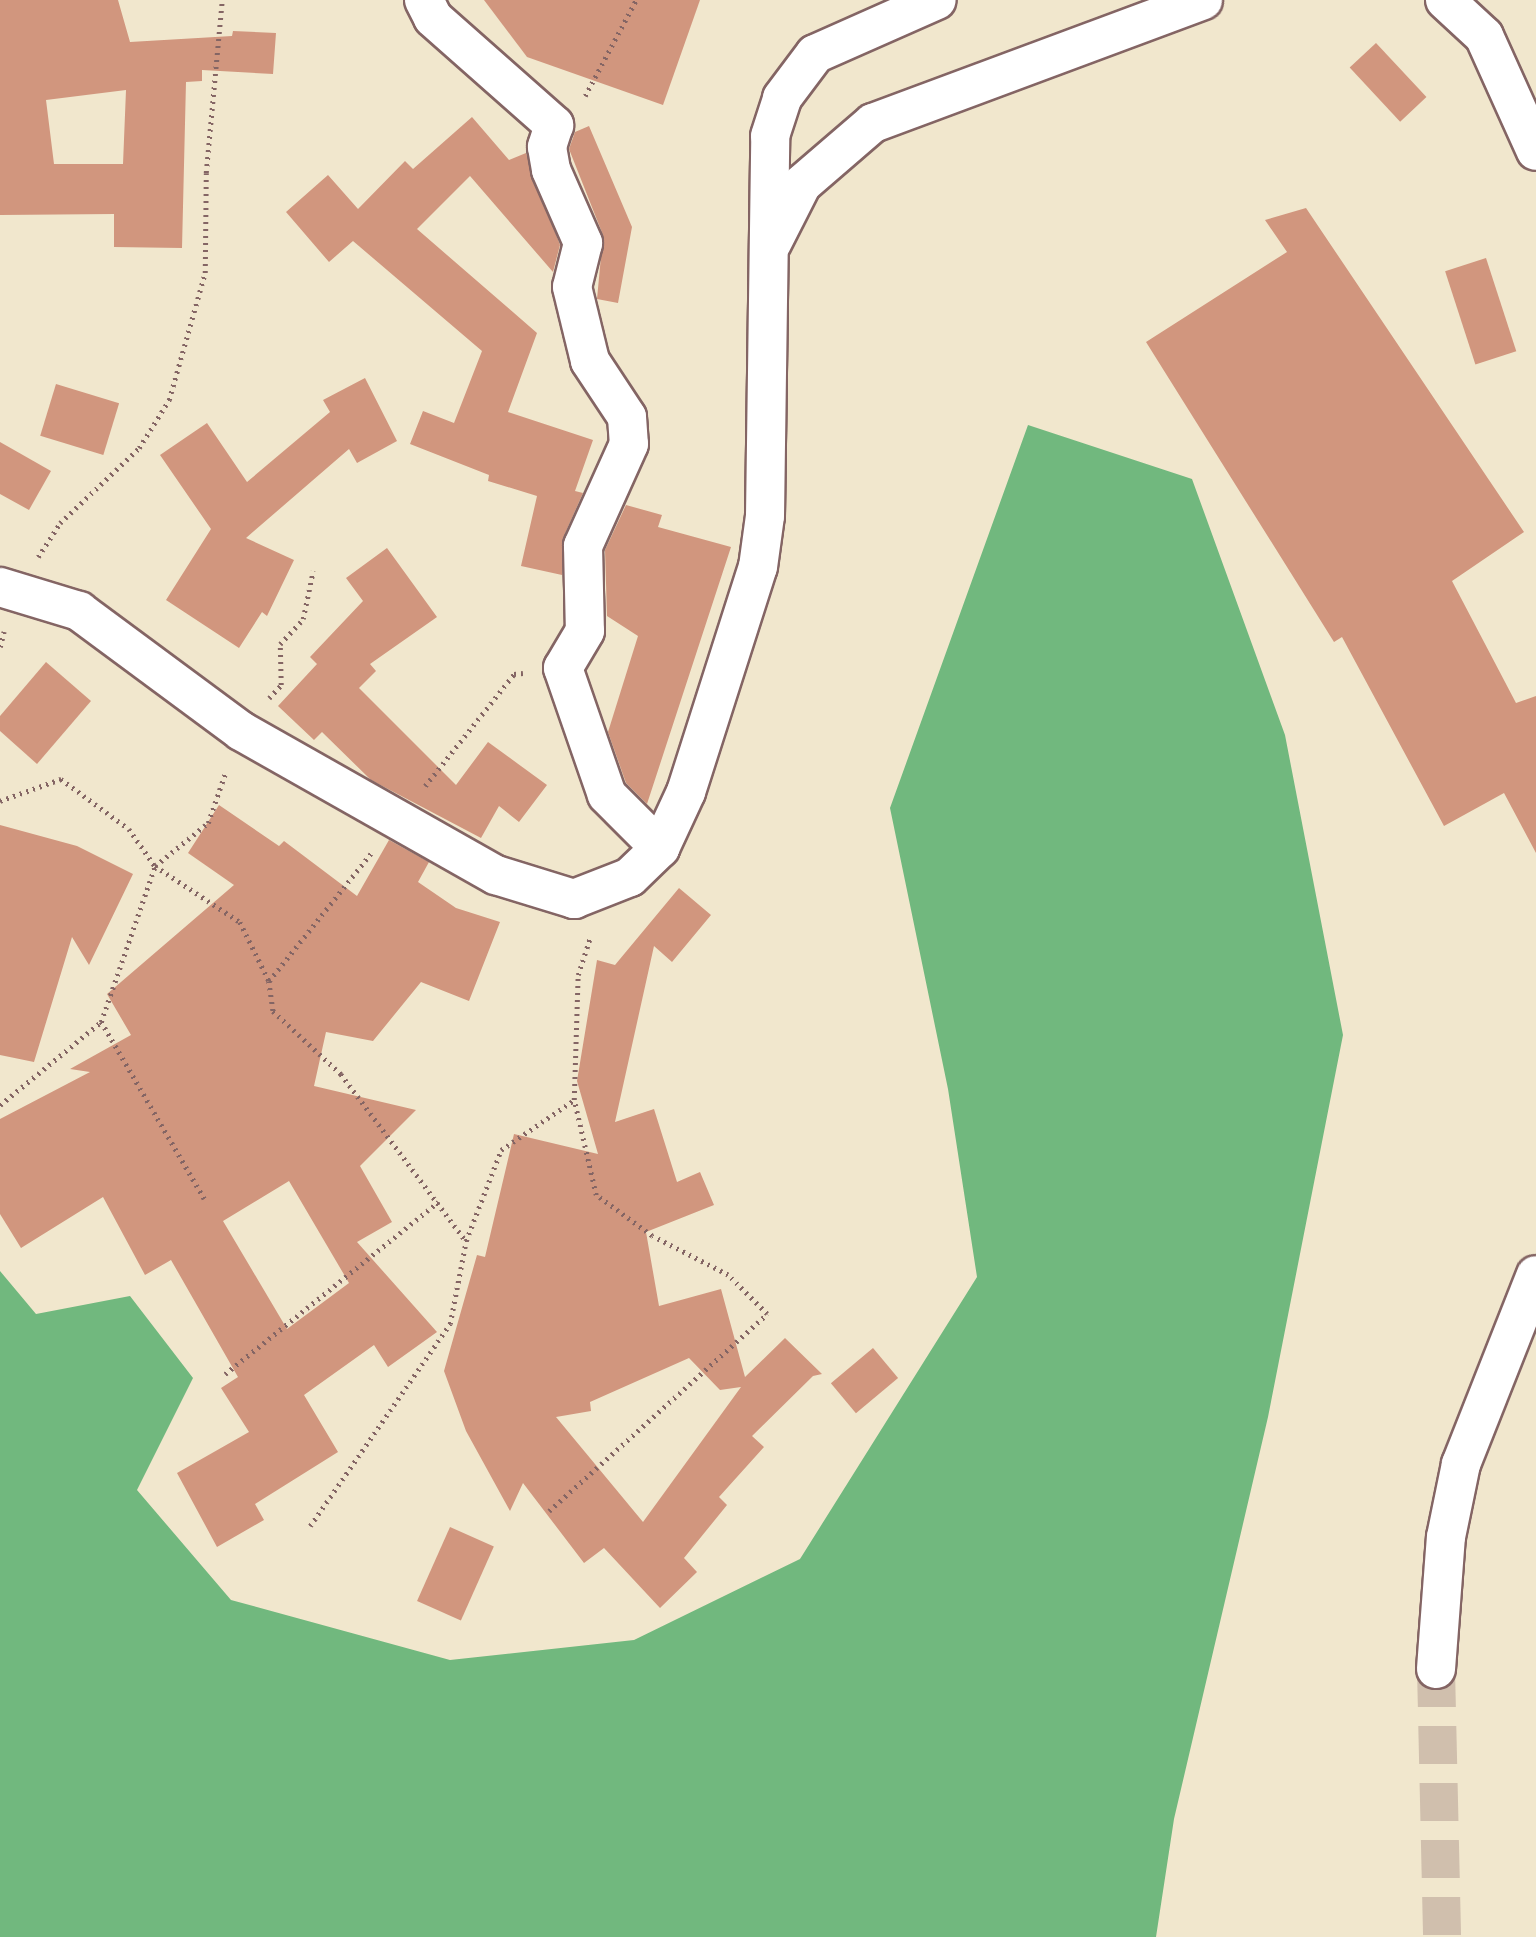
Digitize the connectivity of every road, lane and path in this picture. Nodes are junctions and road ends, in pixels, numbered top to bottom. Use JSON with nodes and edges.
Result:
{"nodes":[{"id":1,"x":222,"y":0,"type":"edge"},
{"id":2,"x":424,"y":0,"type":"edge"},
{"id":3,"x":636,"y":0,"type":"edge"},
{"id":4,"x":937,"y":0,"type":"edge"},
{"id":5,"x":1203,"y":0,"type":"edge"},
{"id":6,"x":1445,"y":0,"type":"edge"},
{"id":7,"x":554,"y":125,"type":"junction"},
{"id":8,"x":1536,"y":151,"type":"edge"},
{"id":9,"x":768,"y":251,"type":"junction"},
{"id":10,"x":313,"y":571,"type":"dead end"},
{"id":11,"x":7,"y":589,"type":"edge"},
{"id":12,"x":0,"y":647,"type":"edge"},
{"id":13,"x":241,"y":731,"type":"junction"},
{"id":14,"x":0,"y":801,"type":"edge"},
{"id":15,"x":660,"y":848,"type":"junction"},
{"id":16,"x":155,"y":866,"type":"junction"},
{"id":17,"x":595,"y":895,"type":"junction"},
{"id":18,"x":101,"y":1022,"type":"junction"},
{"id":19,"x":574,"y":1100,"type":"junction"},
{"id":20,"x":0,"y":1105,"type":"edge"},
{"id":21,"x":204,"y":1199,"type":"dead end"},
{"id":22,"x":438,"y":1202,"type":"junction"},
{"id":23,"x":466,"y":1241,"type":"junction"},
{"id":24,"x":1536,"y":1275,"type":"edge"},
{"id":25,"x":225,"y":1374,"type":"dead end"},
{"id":26,"x":549,"y":1511,"type":"dead end"},
{"id":27,"x":310,"y":1526,"type":"dead end"},
{"id":28,"x":1436,"y":1669,"type":"tunnel mouth"}],
"edges":[{"from":1,"to":11,"type":"path"},
{"from":2,"to":7,"type":"street"},
{"from":3,"to":7,"type":"path"},
{"from":4,"to":9,"type":"street"},
{"from":5,"to":9,"type":"street"},
{"from":6,"to":8,"type":"street"},
{"from":7,"to":15,"type":"street"},
{"from":9,"to":15,"type":"street"},
{"from":10,"to":13,"type":"path"},
{"from":11,"to":12,"type":"path"},
{"from":11,"to":13,"type":"street"},
{"from":13,"to":16,"type":"path"},
{"from":13,"to":17,"type":"street"},
{"from":14,"to":16,"type":"path"},
{"from":15,"to":17,"type":"street"},
{"from":16,"to":18,"type":"path"},
{"from":16,"to":22,"type":"path"},
{"from":17,"to":19,"type":"path"},
{"from":18,"to":20,"type":"path"},
{"from":18,"to":21,"type":"path"},
{"from":19,"to":23,"type":"path"},
{"from":19,"to":26,"type":"path"},
{"from":22,"to":23,"type":"path"},
{"from":22,"to":25,"type":"path"},
{"from":23,"to":27,"type":"path"},
{"from":24,"to":28,"type":"street"}]}
